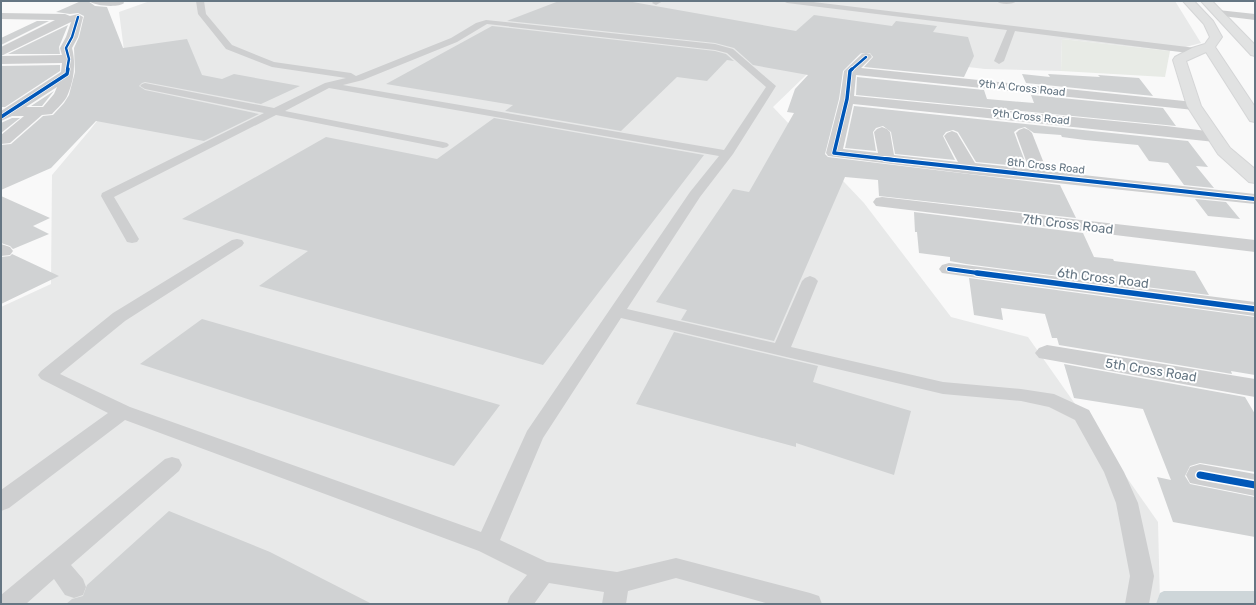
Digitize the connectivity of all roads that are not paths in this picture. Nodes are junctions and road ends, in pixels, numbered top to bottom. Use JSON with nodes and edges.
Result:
{"nodes":[{"id":1,"x":94,"y":1,"type":"edge"},
{"id":2,"x":200,"y":1,"type":"edge"},
{"id":3,"x":787,"y":1,"type":"edge"},
{"id":4,"x":816,"y":1,"type":"edge"},
{"id":5,"x":1000,"y":1,"type":"edge"},
{"id":6,"x":1013,"y":1,"type":"edge"},
{"id":7,"x":1188,"y":1,"type":"edge"},
{"id":8,"x":1207,"y":1,"type":"edge"},
{"id":9,"x":119,"y":3,"type":"dead end"},
{"id":10,"x":48,"y":6,"type":"dead end"},
{"id":11,"x":868,"y":6,"type":"edge"},
{"id":12,"x":1218,"y":13,"type":"junction"},
{"id":13,"x":1,"y":16,"type":"edge"},
{"id":14,"x":18,"y":16,"type":"junction"},
{"id":15,"x":78,"y":17,"type":"junction"},
{"id":16,"x":1255,"y":17,"type":"edge"},
{"id":17,"x":1,"y":22,"type":"edge"},
{"id":18,"x":1012,"y":29,"type":"junction"},
{"id":19,"x":1165,"y":46,"type":"junction"},
{"id":20,"x":1202,"y":49,"type":"junction"},
{"id":21,"x":1254,"y":50,"type":"edge"},
{"id":22,"x":866,"y":57,"type":"dead end"},
{"id":23,"x":2,"y":58,"type":"edge"},
{"id":24,"x":69,"y":59,"type":"junction"},
{"id":25,"x":999,"y":61,"type":"dead end"},
{"id":26,"x":850,"y":71,"type":"junction"},
{"id":27,"x":67,"y":74,"type":"junction"},
{"id":28,"x":360,"y":78,"type":"junction"},
{"id":29,"x":328,"y":85,"type":"junction"},
{"id":30,"x":145,"y":86,"type":"dead end"},
{"id":31,"x":848,"y":99,"type":"junction"},
{"id":32,"x":1149,"y":101,"type":"junction"},
{"id":33,"x":1194,"y":106,"type":"junction"},
{"id":34,"x":39,"y":111,"type":"junction"},
{"id":35,"x":274,"y":111,"type":"junction"},
{"id":36,"x":5,"y":112,"type":"edge"},
{"id":37,"x":1255,"y":118,"type":"edge"},
{"id":38,"x":1166,"y":131,"type":"junction"},
{"id":39,"x":882,"y":132,"type":"dead end"},
{"id":40,"x":1024,"y":133,"type":"dead end"},
{"id":41,"x":952,"y":136,"type":"dead end"},
{"id":42,"x":1215,"y":137,"type":"junction"},
{"id":43,"x":5,"y":140,"type":"dead end"},
{"id":44,"x":443,"y":145,"type":"dead end"},
{"id":45,"x":727,"y":154,"type":"junction"},
{"id":46,"x":887,"y":159,"type":"junction"},
{"id":47,"x":970,"y":169,"type":"junction"},
{"id":48,"x":1040,"y":175,"type":"junction"},
{"id":49,"x":1255,"y":178,"type":"edge"},
{"id":50,"x":1255,"y":199,"type":"edge"},
{"id":51,"x":882,"y":202,"type":"dead end"},
{"id":52,"x":132,"y":239,"type":"dead end"},
{"id":53,"x":237,"y":243,"type":"dead end"},
{"id":54,"x":1255,"y":246,"type":"edge"},
{"id":55,"x":949,"y":269,"type":"dead end"},
{"id":56,"x":810,"y":281,"type":"dead end"},
{"id":57,"x":1255,"y":309,"type":"edge"},
{"id":58,"x":618,"y":312,"type":"junction"},
{"id":59,"x":781,"y":349,"type":"junction"},
{"id":60,"x":1047,"y":353,"type":"dead end"},
{"id":61,"x":1255,"y":388,"type":"edge"},
{"id":62,"x":123,"y":412,"type":"junction"},
{"id":63,"x":172,"y":465,"type":"dead end"},
{"id":64,"x":1200,"y":475,"type":"dead end"},
{"id":65,"x":1255,"y":485,"type":"edge"},
{"id":66,"x":1,"y":502,"type":"edge"},
{"id":67,"x":487,"y":544,"type":"junction"},
{"id":68,"x":56,"y":563,"type":"junction"},
{"id":69,"x":544,"y":572,"type":"junction"},
{"id":70,"x":74,"y":587,"type":"dead end"},
{"id":71,"x":616,"y":593,"type":"edge"},
{"id":72,"x":8,"y":604,"type":"edge"},
{"id":73,"x":519,"y":604,"type":"edge"},
{"id":74,"x":810,"y":604,"type":"edge"},
{"id":75,"x":1137,"y":604,"type":"edge"}],
"edges":[{"from":1,"to":9,"type":"street"},
{"from":2,"to":28,"type":"lane"},
{"from":3,"to":11,"type":"lane"},
{"from":4,"to":11,"type":"lane"},
{"from":5,"to":6,"type":"lane"},
{"from":7,"to":20,"type":"main road"},
{"from":8,"to":12,"type":"main road"},
{"from":10,"to":14,"type":"street"},
{"from":11,"to":18,"type":"lane"},
{"from":11,"to":19,"type":"lane"},
{"from":12,"to":16,"type":"street"},
{"from":12,"to":21,"type":"main road"},
{"from":13,"to":14,"type":"street"},
{"from":14,"to":15,"type":"street"},
{"from":14,"to":17,"type":"street"},
{"from":15,"to":23,"type":"street"},
{"from":15,"to":24,"type":"street"},
{"from":18,"to":19,"type":"lane"},
{"from":18,"to":25,"type":"lane"},
{"from":19,"to":20,"type":"lane"},
{"from":20,"to":33,"type":"main road"},
{"from":20,"to":37,"type":"main road"},
{"from":22,"to":26,"type":"street"},
{"from":23,"to":24,"type":"street"},
{"from":24,"to":27,"type":"street"},
{"from":26,"to":31,"type":"street"},
{"from":26,"to":32,"type":"street","name":"9th A Cross Road"},
{"from":27,"to":34,"type":"street"},
{"from":27,"to":36,"type":"street"},
{"from":28,"to":29,"type":"lane"},
{"from":28,"to":45,"type":"lane"},
{"from":29,"to":35,"type":"lane"},
{"from":29,"to":45,"type":"lane"},
{"from":30,"to":35,"type":"lane"},
{"from":31,"to":38,"type":"street","name":"9th Cross Road"},
{"from":31,"to":46,"type":"street","name":"8th Cross Road"},
{"from":32,"to":33,"type":"street","name":"9th A Cross Road"},
{"from":32,"to":38,"type":"street"},
{"from":33,"to":42,"type":"main road"},
{"from":34,"to":36,"type":"street"},
{"from":34,"to":43,"type":"street"},
{"from":35,"to":44,"type":"lane"},
{"from":35,"to":52,"type":"lane"},
{"from":38,"to":42,"type":"street","name":"9th Cross Road"},
{"from":39,"to":46,"type":"street"},
{"from":40,"to":48,"type":"street"},
{"from":41,"to":47,"type":"street"},
{"from":42,"to":49,"type":"main road"},
{"from":45,"to":58,"type":"lane"},
{"from":46,"to":47,"type":"street","name":"8th Cross Road"},
{"from":47,"to":48,"type":"street","name":"8th Cross Road"},
{"from":48,"to":50,"type":"street","name":"8th Cross Road"},
{"from":51,"to":54,"type":"street","name":"7th Cross Road"},
{"from":53,"to":62,"type":"lane"},
{"from":55,"to":57,"type":"street","name":"6th Cross Road"},
{"from":56,"to":59,"type":"lane"},
{"from":58,"to":59,"type":"lane"},
{"from":58,"to":67,"type":"lane"},
{"from":59,"to":75,"type":"lane"},
{"from":60,"to":61,"type":"street","name":"5th Cross Road"},
{"from":62,"to":66,"type":"lane"},
{"from":62,"to":67,"type":"lane"},
{"from":63,"to":68,"type":"lane"},
{"from":64,"to":65,"type":"street"},
{"from":67,"to":69,"type":"lane"},
{"from":68,"to":70,"type":"lane"},
{"from":68,"to":72,"type":"lane"},
{"from":69,"to":71,"type":"lane"},
{"from":69,"to":73,"type":"lane"},
{"from":71,"to":74,"type":"lane"}]}
